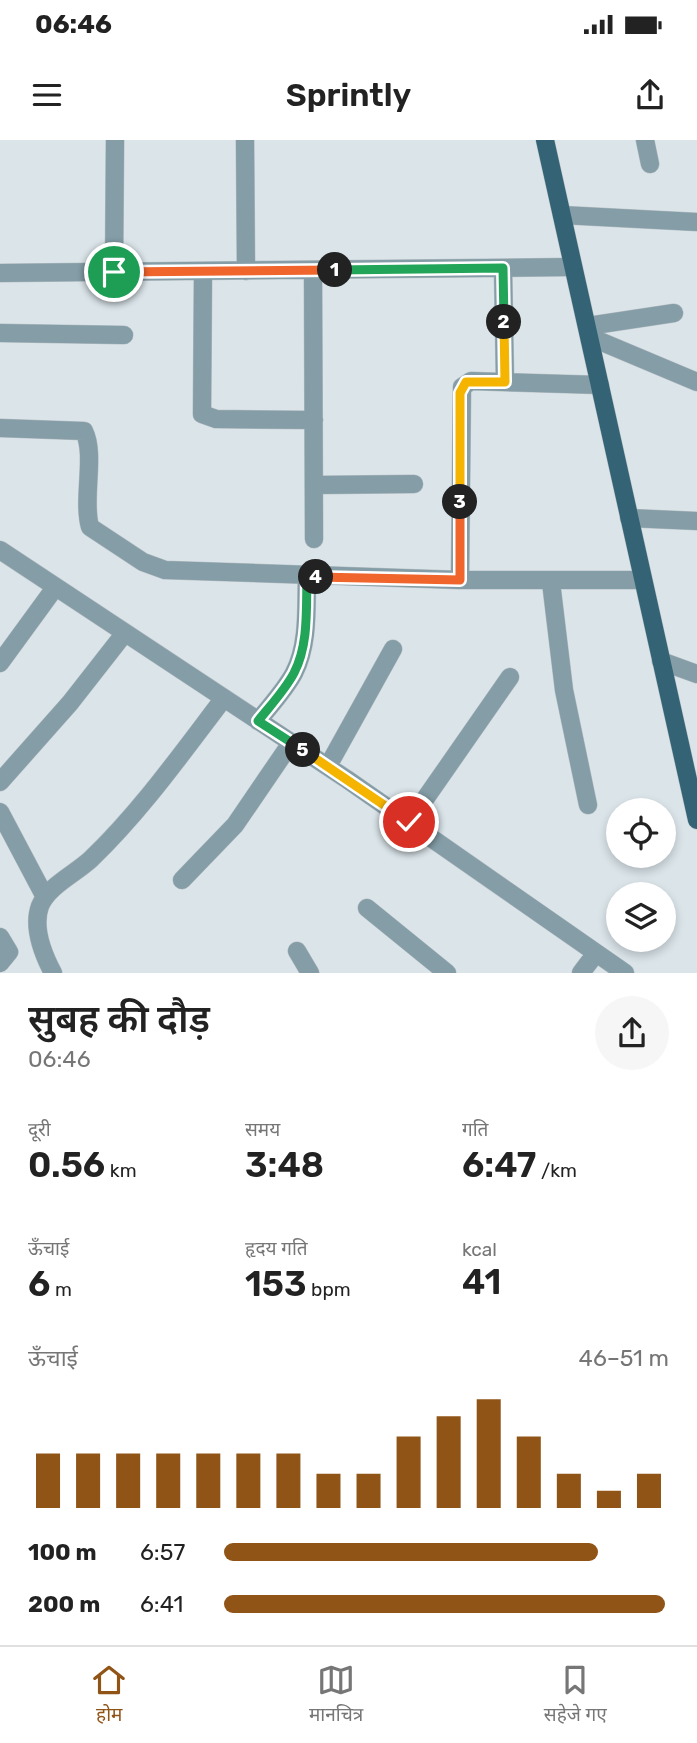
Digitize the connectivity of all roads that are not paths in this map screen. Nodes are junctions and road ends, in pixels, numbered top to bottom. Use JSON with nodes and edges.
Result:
{"nodes":[{"id":1,"x":115,"y":140,"type":"edge"},
{"id":2,"x":245,"y":140,"type":"edge"},
{"id":3,"x":545,"y":140,"type":"edge"},
{"id":4,"x":645,"y":140,"type":"edge"},
{"id":5,"x":650,"y":164,"type":"dead end"},
{"id":6,"x":562,"y":215,"type":"junction"},
{"id":7,"x":697,"y":222,"type":"edge"},
{"id":8,"x":573,"y":267,"type":"junction"},
{"id":9,"x":503,"y":268,"type":"junction"},
{"id":10,"x":246,"y":271,"type":"junction"},
{"id":11,"x":313,"y":271,"type":"junction"},
{"id":12,"x":114,"y":272,"type":"junction"},
{"id":13,"x":203,"y":272,"type":"junction"},
{"id":14,"x":0,"y":273,"type":"edge"},
{"id":15,"x":674,"y":313,"type":"dead end"},
{"id":16,"x":589,"y":331,"type":"junction"},
{"id":17,"x":0,"y":333,"type":"edge"},
{"id":18,"x":124,"y":335,"type":"dead end"},
{"id":19,"x":505,"y":382,"type":"junction"},
{"id":20,"x":697,"y":382,"type":"edge"},
{"id":21,"x":600,"y":385,"type":"junction"},
{"id":22,"x":314,"y":420,"type":"junction"},
{"id":23,"x":0,"y":428,"type":"edge"},
{"id":24,"x":414,"y":484,"type":"dead end"},
{"id":25,"x":314,"y":485,"type":"junction"},
{"id":26,"x":629,"y":518,"type":"junction"},
{"id":27,"x":697,"y":521,"type":"edge"},
{"id":28,"x":314,"y":539,"type":"dead end"},
{"id":29,"x":0,"y":550,"type":"edge"},
{"id":30,"x":307,"y":576,"type":"junction"},
{"id":31,"x":460,"y":580,"type":"junction"},
{"id":32,"x":643,"y":580,"type":"junction"},
{"id":33,"x":551,"y":582,"type":"junction"},
{"id":34,"x":54,"y":589,"type":"junction"},
{"id":35,"x":124,"y":634,"type":"junction"},
{"id":36,"x":393,"y":649,"type":"dead end"},
{"id":37,"x":662,"y":661,"type":"junction"},
{"id":38,"x":0,"y":663,"type":"edge"},
{"id":39,"x":697,"y":674,"type":"edge"},
{"id":40,"x":510,"y":677,"type":"dead end"},
{"id":41,"x":224,"y":698,"type":"junction"},
{"id":42,"x":258,"y":721,"type":"junction"},
{"id":43,"x":291,"y":743,"type":"junction"},
{"id":44,"x":328,"y":766,"type":"junction"},
{"id":45,"x":0,"y":782,"type":"edge"},
{"id":46,"x":588,"y":805,"type":"dead end"},
{"id":47,"x":0,"y":812,"type":"edge"},
{"id":48,"x":697,"y":820,"type":"edge"},
{"id":49,"x":409,"y":822,"type":"junction"},
{"id":50,"x":182,"y":880,"type":"dead end"},
{"id":51,"x":45,"y":897,"type":"junction"},
{"id":52,"x":367,"y":908,"type":"dead end"},
{"id":53,"x":0,"y":937,"type":"edge"},
{"id":54,"x":297,"y":951,"type":"dead end"},
{"id":55,"x":596,"y":953,"type":"junction"},
{"id":56,"x":0,"y":963,"type":"edge"},
{"id":57,"x":53,"y":973,"type":"edge"},
{"id":58,"x":310,"y":973,"type":"edge"},
{"id":59,"x":447,"y":973,"type":"edge"},
{"id":60,"x":581,"y":973,"type":"edge"},
{"id":61,"x":625,"y":973,"type":"edge"}],
"edges":[{"from":1,"to":12,"type":"street"},
{"from":2,"to":10,"type":"street"},
{"from":3,"to":6,"type":"main road"},
{"from":4,"to":5,"type":"street"},
{"from":6,"to":7,"type":"street"},
{"from":6,"to":8,"type":"main road"},
{"from":8,"to":9,"type":"street"},
{"from":8,"to":16,"type":"main road"},
{"from":9,"to":11,"type":"street"},
{"from":9,"to":19,"type":"street"},
{"from":10,"to":11,"type":"street"},
{"from":10,"to":13,"type":"street"},
{"from":11,"to":22,"type":"street"},
{"from":12,"to":13,"type":"street"},
{"from":12,"to":14,"type":"street"},
{"from":13,"to":22,"type":"street"},
{"from":15,"to":16,"type":"street"},
{"from":16,"to":20,"type":"street"},
{"from":16,"to":21,"type":"main road"},
{"from":17,"to":18,"type":"street"},
{"from":19,"to":21,"type":"street"},
{"from":19,"to":31,"type":"street"},
{"from":21,"to":26,"type":"main road"},
{"from":22,"to":25,"type":"street"},
{"from":23,"to":30,"type":"street"},
{"from":24,"to":25,"type":"street"},
{"from":25,"to":28,"type":"street"},
{"from":26,"to":27,"type":"street"},
{"from":26,"to":32,"type":"main road"},
{"from":29,"to":34,"type":"street"},
{"from":30,"to":31,"type":"street"},
{"from":30,"to":42,"type":"street"},
{"from":31,"to":33,"type":"street"},
{"from":32,"to":33,"type":"street"},
{"from":32,"to":37,"type":"main road"},
{"from":33,"to":46,"type":"street"},
{"from":34,"to":35,"type":"street"},
{"from":34,"to":38,"type":"street"},
{"from":35,"to":41,"type":"street"},
{"from":35,"to":45,"type":"street"},
{"from":36,"to":44,"type":"street"},
{"from":37,"to":39,"type":"street"},
{"from":37,"to":48,"type":"main road"},
{"from":40,"to":49,"type":"street"},
{"from":41,"to":42,"type":"street"},
{"from":41,"to":51,"type":"street"},
{"from":42,"to":43,"type":"street"},
{"from":43,"to":44,"type":"street"},
{"from":43,"to":50,"type":"street"},
{"from":44,"to":49,"type":"street"},
{"from":47,"to":51,"type":"street"},
{"from":49,"to":55,"type":"street"},
{"from":51,"to":57,"type":"street"},
{"from":52,"to":59,"type":"street"},
{"from":53,"to":56,"type":"street"},
{"from":54,"to":58,"type":"street"},
{"from":55,"to":60,"type":"street"},
{"from":55,"to":61,"type":"street"}]}
